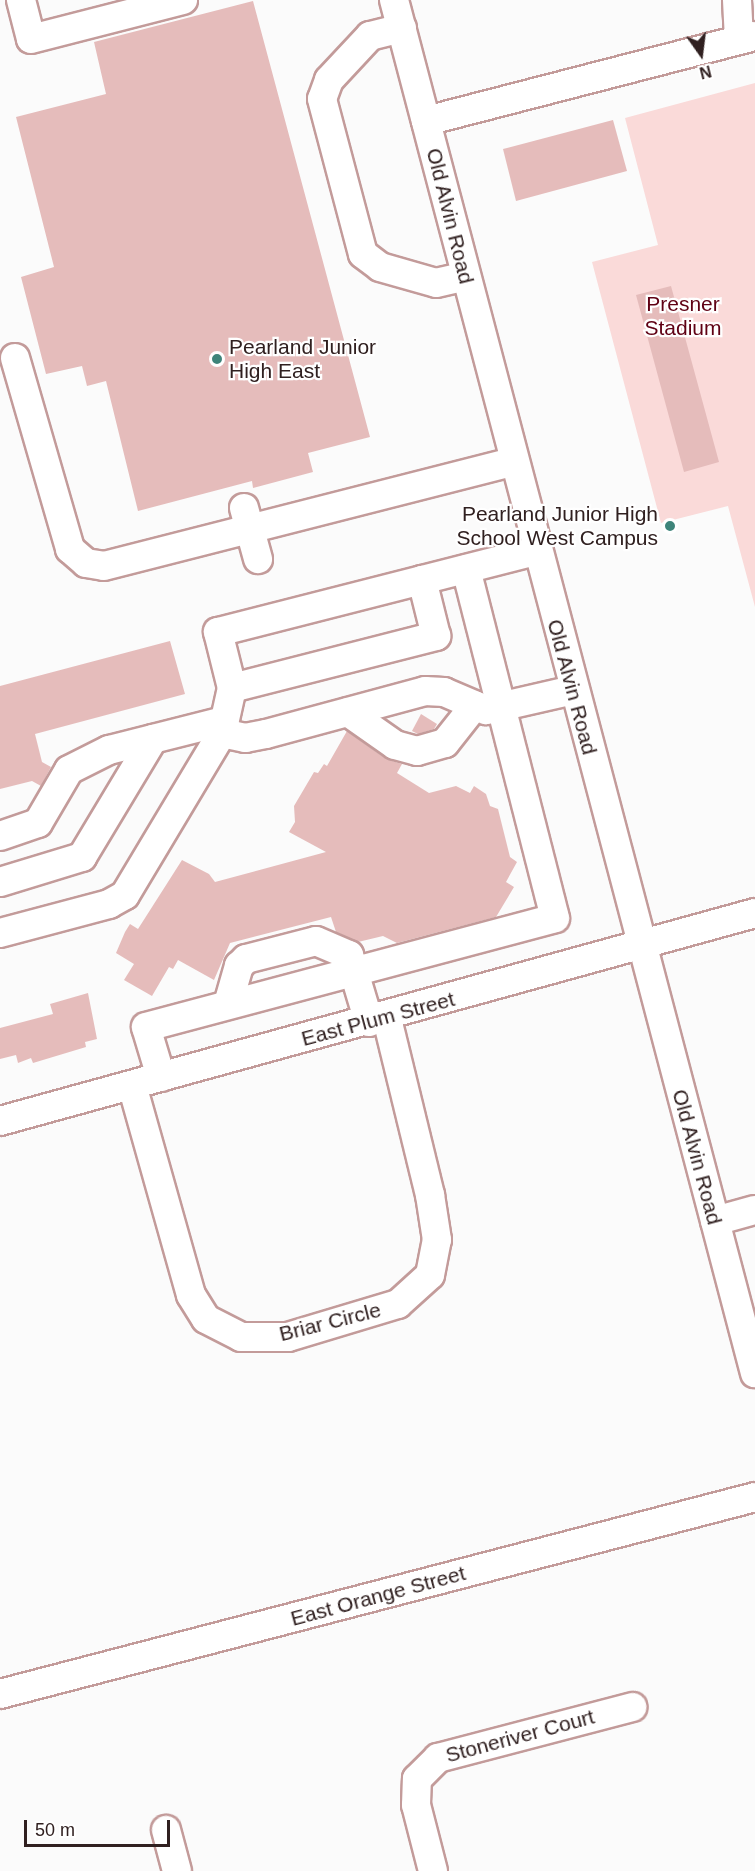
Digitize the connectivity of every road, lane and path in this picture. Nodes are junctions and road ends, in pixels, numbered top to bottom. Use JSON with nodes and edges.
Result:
{"nodes":[{"id":1,"x":21,"y":0,"type":"edge"},
{"id":2,"x":183,"y":0,"type":"edge"},
{"id":3,"x":394,"y":0,"type":"edge"},
{"id":4,"x":738,"y":0,"type":"edge"},
{"id":5,"x":402,"y":28,"type":"junction"},
{"id":6,"x":747,"y":38,"type":"edge"},
{"id":7,"x":426,"y":121,"type":"junction"},
{"id":8,"x":466,"y":276,"type":"junction"},
{"id":9,"x":15,"y":358,"type":"dead end"},
{"id":10,"x":513,"y":462,"type":"junction"},
{"id":11,"x":247,"y":519,"type":"junction"},
{"id":12,"x":536,"y":551,"type":"junction"},
{"id":13,"x":258,"y":559,"type":"dead end"},
{"id":14,"x":466,"y":569,"type":"junction"},
{"id":15,"x":422,"y":580,"type":"junction"},
{"id":16,"x":232,"y":688,"type":"junction"},
{"id":17,"x":573,"y":690,"type":"junction"},
{"id":18,"x":488,"y":707,"type":"junction"},
{"id":19,"x":348,"y":712,"type":"junction"},
{"id":20,"x":223,"y":727,"type":"junction"},
{"id":21,"x":153,"y":739,"type":"junction"},
{"id":22,"x":0,"y":836,"type":"edge"},
{"id":23,"x":0,"y":882,"type":"edge"},
{"id":24,"x":755,"y":913,"type":"edge"},
{"id":25,"x":0,"y":933,"type":"edge"},
{"id":26,"x":641,"y":946,"type":"junction"},
{"id":27,"x":356,"y":972,"type":"junction"},
{"id":28,"x":228,"y":1004,"type":"junction"},
{"id":29,"x":378,"y":1020,"type":"junction"},
{"id":30,"x":161,"y":1077,"type":"junction"},
{"id":31,"x":132,"y":1085,"type":"junction"},
{"id":32,"x":0,"y":1121,"type":"edge"},
{"id":33,"x":755,"y":1210,"type":"edge"},
{"id":34,"x":715,"y":1221,"type":"junction"},
{"id":35,"x":755,"y":1372,"type":"edge"},
{"id":36,"x":755,"y":1497,"type":"edge"},
{"id":37,"x":0,"y":1694,"type":"edge"},
{"id":38,"x":632,"y":1707,"type":"dead end"},
{"id":39,"x":165,"y":1830,"type":"dead end"},
{"id":40,"x":177,"y":1871,"type":"edge"},
{"id":41,"x":433,"y":1871,"type":"edge"}],
"edges":[{"from":1,"to":2,"type":"street"},
{"from":3,"to":5,"type":"street","name":"Old Alvin Road"},
{"from":4,"to":6,"type":"street"},
{"from":5,"to":7,"type":"street","name":"Old Alvin Road"},
{"from":5,"to":8,"type":"street"},
{"from":6,"to":7,"type":"street"},
{"from":7,"to":8,"type":"street","name":"Old Alvin Road"},
{"from":8,"to":10,"type":"street","name":"Old Alvin Road"},
{"from":9,"to":11,"type":"street"},
{"from":10,"to":11,"type":"street"},
{"from":10,"to":12,"type":"street","name":"Old Alvin Road"},
{"from":11,"to":13,"type":"street"},
{"from":12,"to":14,"type":"street"},
{"from":12,"to":17,"type":"street","name":"Old Alvin Road"},
{"from":14,"to":15,"type":"street"},
{"from":14,"to":18,"type":"street"},
{"from":15,"to":16,"type":"street"},
{"from":15,"to":16,"type":"street"},
{"from":16,"to":20,"type":"street"},
{"from":17,"to":18,"type":"street"},
{"from":17,"to":26,"type":"street","name":"Old Alvin Road"},
{"from":18,"to":19,"type":"street"},
{"from":18,"to":19,"type":"street"},
{"from":18,"to":27,"type":"street"},
{"from":19,"to":20,"type":"street"},
{"from":20,"to":21,"type":"street"},
{"from":20,"to":25,"type":"street"},
{"from":21,"to":22,"type":"street"},
{"from":21,"to":23,"type":"street"},
{"from":24,"to":26,"type":"street","name":"East Plum Street"},
{"from":26,"to":29,"type":"street","name":"East Plum Street"},
{"from":26,"to":34,"type":"street","name":"Old Alvin Road"},
{"from":27,"to":28,"type":"street"},
{"from":27,"to":28,"type":"street"},
{"from":27,"to":29,"type":"street","name":"Briar Circle"},
{"from":28,"to":30,"type":"street"},
{"from":29,"to":30,"type":"street","name":"East Plum Street"},
{"from":29,"to":31,"type":"street","name":"Briar Circle"},
{"from":30,"to":31,"type":"street","name":"East Plum Street"},
{"from":31,"to":32,"type":"street","name":"East Plum Street"},
{"from":33,"to":34,"type":"street"},
{"from":34,"to":35,"type":"street","name":"Old Alvin Road"},
{"from":36,"to":37,"type":"street","name":"East Orange Street"},
{"from":38,"to":41,"type":"street","name":"Stoneriver Court"},
{"from":39,"to":40,"type":"street"}]}
